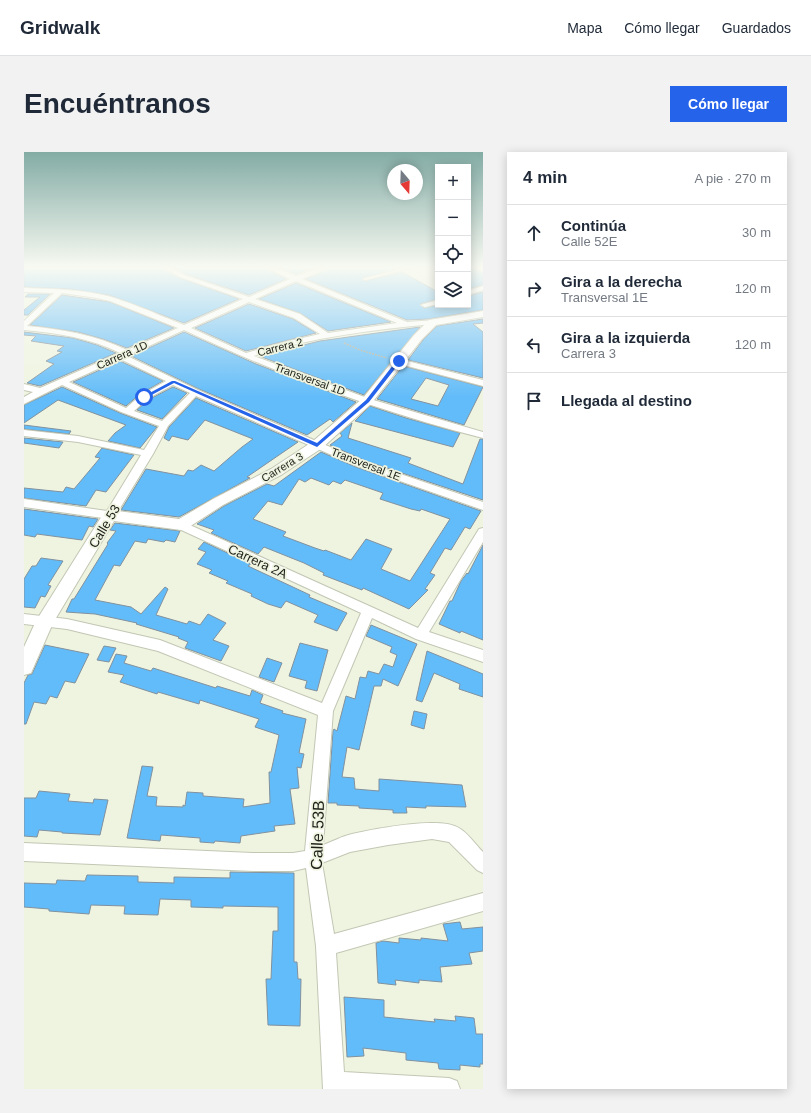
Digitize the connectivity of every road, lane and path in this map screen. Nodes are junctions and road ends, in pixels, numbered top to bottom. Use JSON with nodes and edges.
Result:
{"nodes":[{"id":1,"x":41,"y":310,"type":"edge"},
{"id":2,"x":138,"y":310,"type":"edge"},
{"id":3,"x":227,"y":310,"type":"edge"},
{"id":4,"x":277,"y":310,"type":"edge"},
{"id":5,"x":372,"y":310,"type":"edge"},
{"id":6,"x":483,"y":314,"type":"edge"},
{"id":7,"x":438,"y":321,"type":"junction"},
{"id":8,"x":406,"y":324,"type":"junction"},
{"id":9,"x":24,"y":327,"type":"edge"},
{"id":10,"x":183,"y":327,"type":"junction"},
{"id":11,"x":421,"y":333,"type":"junction"},
{"id":12,"x":330,"y":336,"type":"junction"},
{"id":13,"x":123,"y":354,"type":"junction"},
{"id":14,"x":246,"y":356,"type":"junction"},
{"id":15,"x":399,"y":361,"type":"junction"},
{"id":16,"x":62,"y":382,"type":"junction"},
{"id":17,"x":173,"y":382,"type":"junction"},
{"id":18,"x":482,"y":382,"type":"edge"},
{"id":19,"x":24,"y":387,"type":"edge"},
{"id":20,"x":41,"y":390,"type":"junction"},
{"id":21,"x":195,"y":392,"type":"junction"},
{"id":22,"x":24,"y":401,"type":"edge"},
{"id":23,"x":367,"y":401,"type":"junction"},
{"id":24,"x":128,"y":411,"type":"junction"},
{"id":25,"x":164,"y":425,"type":"junction"},
{"id":26,"x":24,"y":433,"type":"edge"},
{"id":27,"x":483,"y":435,"type":"edge"},
{"id":28,"x":317,"y":445,"type":"junction"},
{"id":29,"x":148,"y":454,"type":"junction"},
{"id":30,"x":24,"y":503,"type":"edge"},
{"id":31,"x":483,"y":506,"type":"edge"},
{"id":32,"x":110,"y":515,"type":"junction"},
{"id":33,"x":181,"y":525,"type":"junction"},
{"id":34,"x":483,"y":532,"type":"edge"},
{"id":35,"x":368,"y":612,"type":"junction"},
{"id":36,"x":24,"y":619,"type":"edge"},
{"id":37,"x":45,"y":621,"type":"junction"},
{"id":38,"x":421,"y":635,"type":"junction"},
{"id":39,"x":483,"y":656,"type":"edge"},
{"id":40,"x":24,"y":667,"type":"edge"},
{"id":41,"x":326,"y":712,"type":"junction"},
{"id":42,"x":24,"y":852,"type":"edge"},
{"id":43,"x":313,"y":858,"type":"junction"},
{"id":44,"x":483,"y":864,"type":"edge"},
{"id":45,"x":483,"y":902,"type":"edge"},
{"id":46,"x":326,"y":946,"type":"junction"},
{"id":47,"x":334,"y":1086,"type":"edge"},
{"id":48,"x":449,"y":1089,"type":"edge"}],
"edges":[{"from":1,"to":9,"type":"street"},
{"from":2,"to":10,"type":"street","name":"Transversal 1D"},
{"from":3,"to":10,"type":"street","name":"Carrera 1D"},
{"from":4,"to":12,"type":"street"},
{"from":5,"to":8,"type":"street"},
{"from":6,"to":7,"type":"street","name":"Carrera 2"},
{"from":7,"to":8,"type":"street","name":"Carrera 2"},
{"from":7,"to":11,"type":"street","name":"Carrera 3"},
{"from":8,"to":11,"type":"street"},
{"from":8,"to":12,"type":"street","name":"Carrera 2"},
{"from":9,"to":13,"type":"street","name":"Transversal 1E"},
{"from":10,"to":13,"type":"street","name":"Carrera 1D"},
{"from":10,"to":14,"type":"street","name":"Transversal 1D"},
{"from":11,"to":15,"type":"street","name":"Carrera 3"},
{"from":12,"to":14,"type":"street","name":"Carrera 2"},
{"from":12,"to":15,"type":"path"},
{"from":13,"to":16,"type":"street","name":"Carrera 1D"},
{"from":13,"to":17,"type":"street","name":"Transversal 1E"},
{"from":14,"to":23,"type":"street","name":"Transversal 1D"},
{"from":15,"to":18,"type":"street"},
{"from":15,"to":23,"type":"street","name":"Carrera 3"},
{"from":16,"to":20,"type":"street","name":"Carrera 1D"},
{"from":16,"to":24,"type":"street"},
{"from":17,"to":21,"type":"street","name":"Transversal 1E"},
{"from":17,"to":24,"type":"street"},
{"from":19,"to":20,"type":"street"},
{"from":20,"to":22,"type":"street","name":"Carrera 1D"},
{"from":21,"to":25,"type":"street","name":"Calle 53"},
{"from":21,"to":28,"type":"street","name":"Transversal 1E"},
{"from":23,"to":27,"type":"street","name":"Transversal 1D"},
{"from":23,"to":28,"type":"street","name":"Carrera 3"},
{"from":24,"to":25,"type":"street"},
{"from":25,"to":29,"type":"street","name":"Calle 53"},
{"from":26,"to":29,"type":"street"},
{"from":28,"to":31,"type":"street","name":"Transversal 1E"},
{"from":28,"to":33,"type":"street","name":"Carrera 3"},
{"from":29,"to":32,"type":"street","name":"Calle 53"},
{"from":30,"to":32,"type":"street","name":"Carrera 2A"},
{"from":32,"to":33,"type":"street","name":"Carrera 2A"},
{"from":32,"to":37,"type":"street","name":"Calle 53"},
{"from":33,"to":35,"type":"street","name":"Carrera 2A"},
{"from":34,"to":38,"type":"street"},
{"from":35,"to":38,"type":"street","name":"Carrera 2A"},
{"from":35,"to":41,"type":"street","name":"Calle 53B"},
{"from":36,"to":37,"type":"street"},
{"from":37,"to":40,"type":"street","name":"Calle 53"},
{"from":37,"to":41,"type":"street"},
{"from":38,"to":39,"type":"street","name":"Carrera 2A"},
{"from":41,"to":43,"type":"street","name":"Calle 53B"},
{"from":42,"to":43,"type":"street"},
{"from":43,"to":44,"type":"street"},
{"from":43,"to":46,"type":"street","name":"Calle 53B"},
{"from":45,"to":46,"type":"street"},
{"from":46,"to":47,"type":"street","name":"Calle 53B"},
{"from":47,"to":48,"type":"street"}]}
